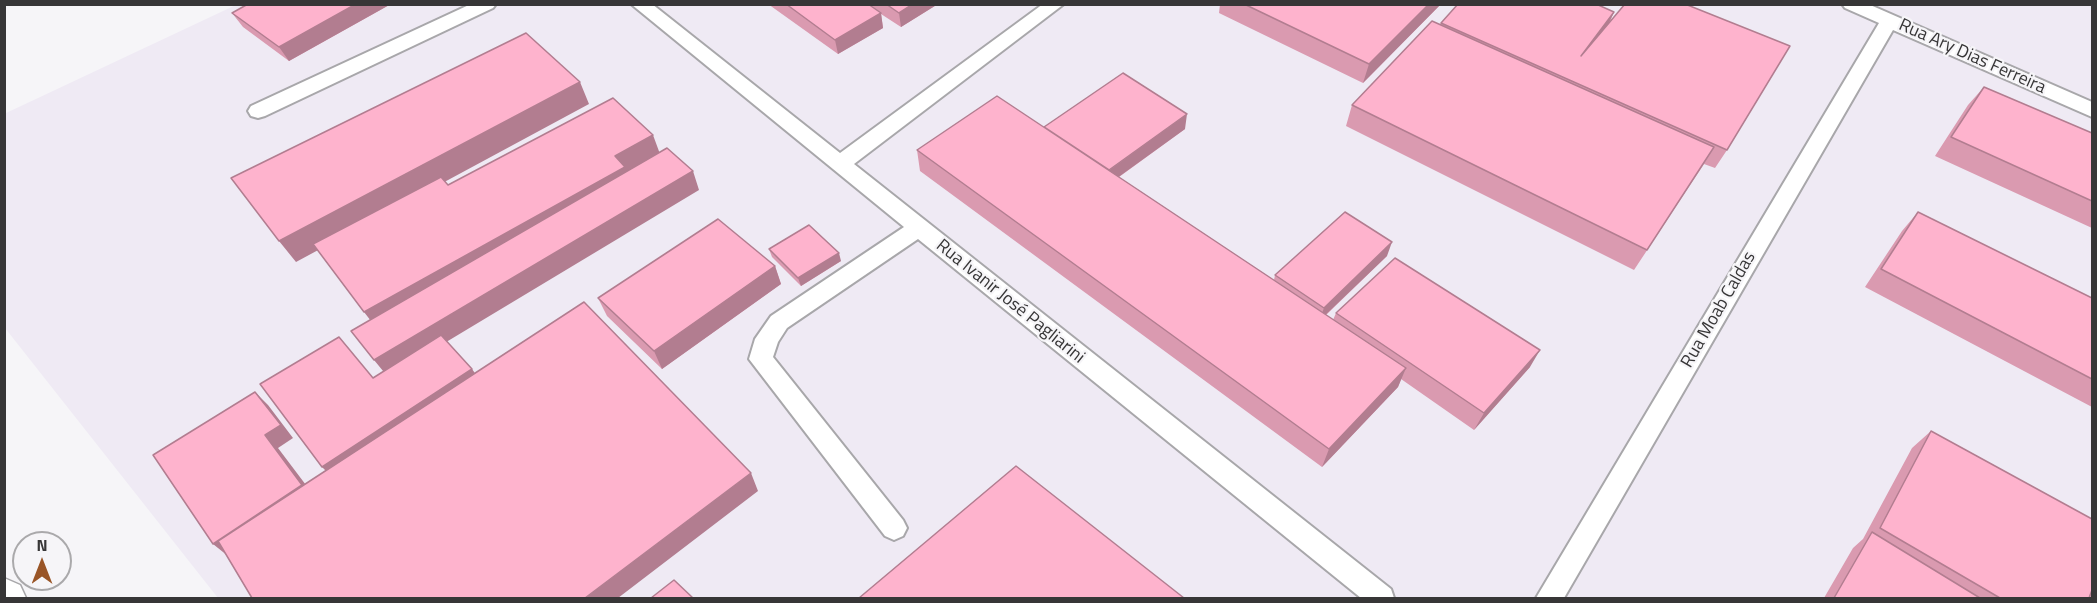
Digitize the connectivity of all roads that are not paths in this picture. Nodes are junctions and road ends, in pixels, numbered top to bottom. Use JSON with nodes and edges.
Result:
{"nodes":[{"id":1,"x":487,"y":4,"type":"edge"},
{"id":2,"x":640,"y":4,"type":"edge"},
{"id":3,"x":1055,"y":4,"type":"edge"},
{"id":4,"x":1851,"y":4,"type":"edge"},
{"id":5,"x":1889,"y":21,"type":"junction"},
{"id":6,"x":2092,"y":110,"type":"edge"},
{"id":7,"x":258,"y":111,"type":"dead end"},
{"id":8,"x":840,"y":164,"type":"junction"},
{"id":9,"x":919,"y":228,"type":"junction"},
{"id":10,"x":894,"y":528,"type":"dead end"},
{"id":11,"x":1381,"y":598,"type":"edge"},
{"id":12,"x":1550,"y":598,"type":"edge"}],
"edges":[{"from":1,"to":7,"type":"lane"},
{"from":2,"to":8,"type":"lane","name":"Rua Ivanir José Pagliarini"},
{"from":3,"to":8,"type":"lane"},
{"from":4,"to":5,"type":"lane","name":"Rua Ary Dias Ferreira"},
{"from":5,"to":6,"type":"lane","name":"Rua Ary Dias Ferreira"},
{"from":5,"to":12,"type":"lane","name":"Rua Moab Caldas"},
{"from":8,"to":9,"type":"lane","name":"Rua Ivanir José Pagliarini"},
{"from":9,"to":10,"type":"lane"},
{"from":9,"to":11,"type":"lane","name":"Rua Ivanir José Pagliarini"}]}
